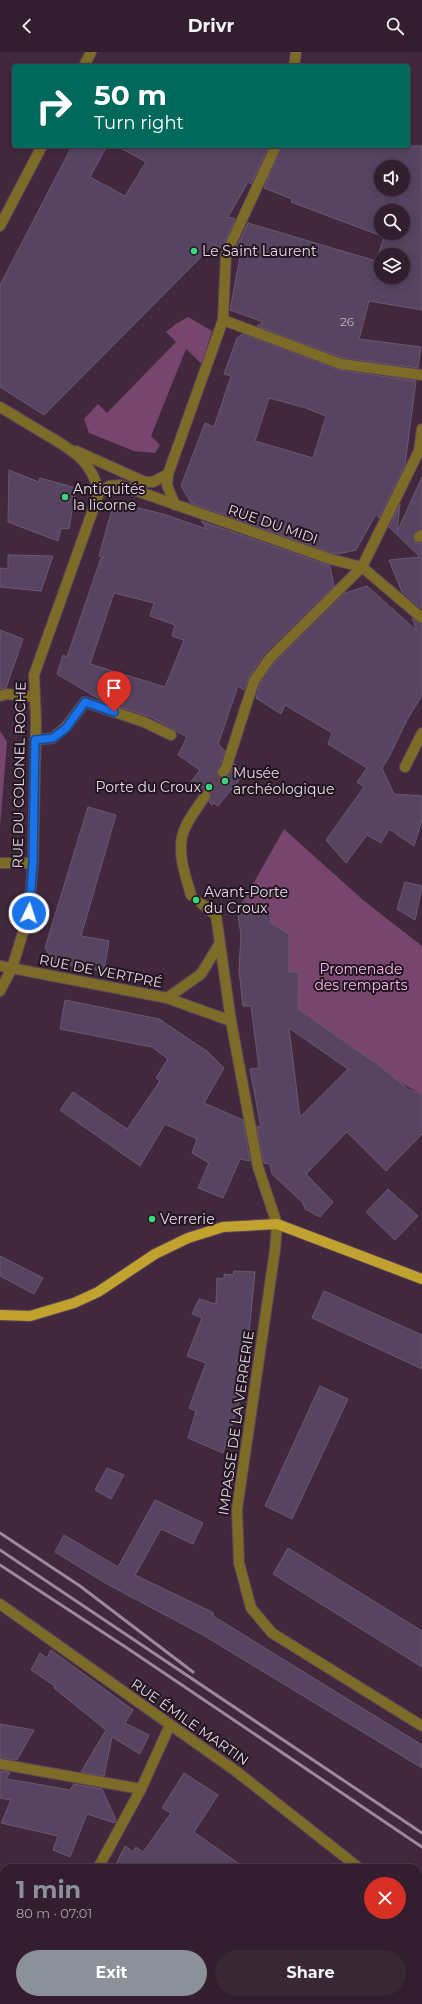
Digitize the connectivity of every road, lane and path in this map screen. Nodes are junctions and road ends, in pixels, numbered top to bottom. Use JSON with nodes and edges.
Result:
{"nodes":[{"id":1,"x":91,"y":52,"type":"edge"},
{"id":2,"x":296,"y":52,"type":"edge"},
{"id":3,"x":85,"y":64,"type":"edge"},
{"id":4,"x":294,"y":64,"type":"edge"},
{"id":5,"x":41,"y":148,"type":"edge"},
{"id":6,"x":275,"y":148,"type":"edge"},
{"id":7,"x":3,"y":213,"type":"edge"},
{"id":8,"x":0,"y":226,"type":"edge"},
{"id":9,"x":223,"y":320,"type":"junction"},
{"id":10,"x":422,"y":375,"type":"edge"},
{"id":11,"x":0,"y":407,"type":"edge"},
{"id":12,"x":422,"y":429,"type":"edge"},
{"id":13,"x":72,"y":449,"type":"junction"},
{"id":14,"x":168,"y":474,"type":"junction"},
{"id":15,"x":100,"y":493,"type":"junction"},
{"id":16,"x":175,"y":505,"type":"junction"},
{"id":17,"x":362,"y":567,"type":"junction"},
{"id":18,"x":422,"y":618,"type":"edge"},
{"id":19,"x":3,"y":695,"type":"edge"},
{"id":20,"x":35,"y":697,"type":"junction"},
{"id":21,"x":422,"y":734,"type":"edge"},
{"id":22,"x":171,"y":735,"type":"dead end"},
{"id":23,"x":35,"y":740,"type":"junction"},
{"id":24,"x":405,"y":767,"type":"dead end"},
{"id":25,"x":223,"y":772,"type":"tunnel mouth"},
{"id":26,"x":205,"y":796,"type":"tunnel mouth"},
{"id":27,"x":0,"y":863,"type":"edge"},
{"id":28,"x":33,"y":863,"type":"junction"},
{"id":29,"x":191,"y":896,"type":"dead end"},
{"id":30,"x":201,"y":903,"type":"dead end"},
{"id":31,"x":220,"y":943,"type":"junction"},
{"id":32,"x":0,"y":966,"type":"edge"},
{"id":33,"x":12,"y":968,"type":"junction"},
{"id":34,"x":0,"y":991,"type":"edge"},
{"id":35,"x":166,"y":998,"type":"junction"},
{"id":36,"x":231,"y":1021,"type":"junction"},
{"id":37,"x":277,"y":1224,"type":"junction"},
{"id":38,"x":422,"y":1279,"type":"edge"},
{"id":39,"x":0,"y":1315,"type":"edge"},
{"id":40,"x":0,"y":1604,"type":"edge"},
{"id":41,"x":170,"y":1725,"type":"junction"},
{"id":42,"x":422,"y":1726,"type":"edge"},
{"id":43,"x":0,"y":1764,"type":"edge"},
{"id":44,"x":141,"y":1789,"type":"junction"},
{"id":45,"x":100,"y":1864,"type":"edge"},
{"id":46,"x":354,"y":1864,"type":"edge"}],
"edges":[{"from":1,"to":3,"type":"street"},
{"from":2,"to":4,"type":"street"},
{"from":5,"to":7,"type":"street"},
{"from":6,"to":9,"type":"street"},
{"from":7,"to":8,"type":"street"},
{"from":9,"to":10,"type":"street"},
{"from":9,"to":14,"type":"street"},
{"from":11,"to":13,"type":"street"},
{"from":12,"to":17,"type":"street"},
{"from":13,"to":14,"type":"street"},
{"from":13,"to":15,"type":"street"},
{"from":14,"to":16,"type":"street"},
{"from":15,"to":16,"type":"street","name":"RUE DU MIDI"},
{"from":15,"to":20,"type":"street","name":"RUE DU COLONEL ROCHE"},
{"from":16,"to":17,"type":"street","name":"RUE DU MIDI"},
{"from":17,"to":18,"type":"street"},
{"from":17,"to":25,"type":"street"},
{"from":19,"to":20,"type":"street"},
{"from":20,"to":23,"type":"street","name":"RUE DU COLONEL ROCHE"},
{"from":21,"to":24,"type":"street"},
{"from":22,"to":23,"type":"street"},
{"from":23,"to":28,"type":"street","name":"RUE DU COLONEL ROCHE"},
{"from":26,"to":29,"type":"street"},
{"from":27,"to":28,"type":"street"},
{"from":28,"to":33,"type":"street","name":"RUE DU COLONEL ROCHE"},
{"from":30,"to":31,"type":"street"},
{"from":31,"to":35,"type":"street","name":"RUE DE VERTPRÉ"},
{"from":31,"to":36,"type":"street"},
{"from":32,"to":33,"type":"street","name":"RUE DE VERTPRÉ"},
{"from":33,"to":34,"type":"street","name":"RUE DU COLONEL ROCHE"},
{"from":33,"to":35,"type":"street","name":"RUE DE VERTPRÉ"},
{"from":35,"to":36,"type":"street"},
{"from":36,"to":37,"type":"street"},
{"from":37,"to":38,"type":"main road"},
{"from":37,"to":39,"type":"main road"},
{"from":37,"to":42,"type":"street","name":"IMPASSE DE LA VERRERIE"},
{"from":40,"to":41,"type":"street","name":"RUE ÉMILE MARTIN"},
{"from":41,"to":44,"type":"street"},
{"from":41,"to":46,"type":"street","name":"RUE ÉMILE MARTIN"},
{"from":43,"to":44,"type":"street"},
{"from":44,"to":45,"type":"street"}]}
